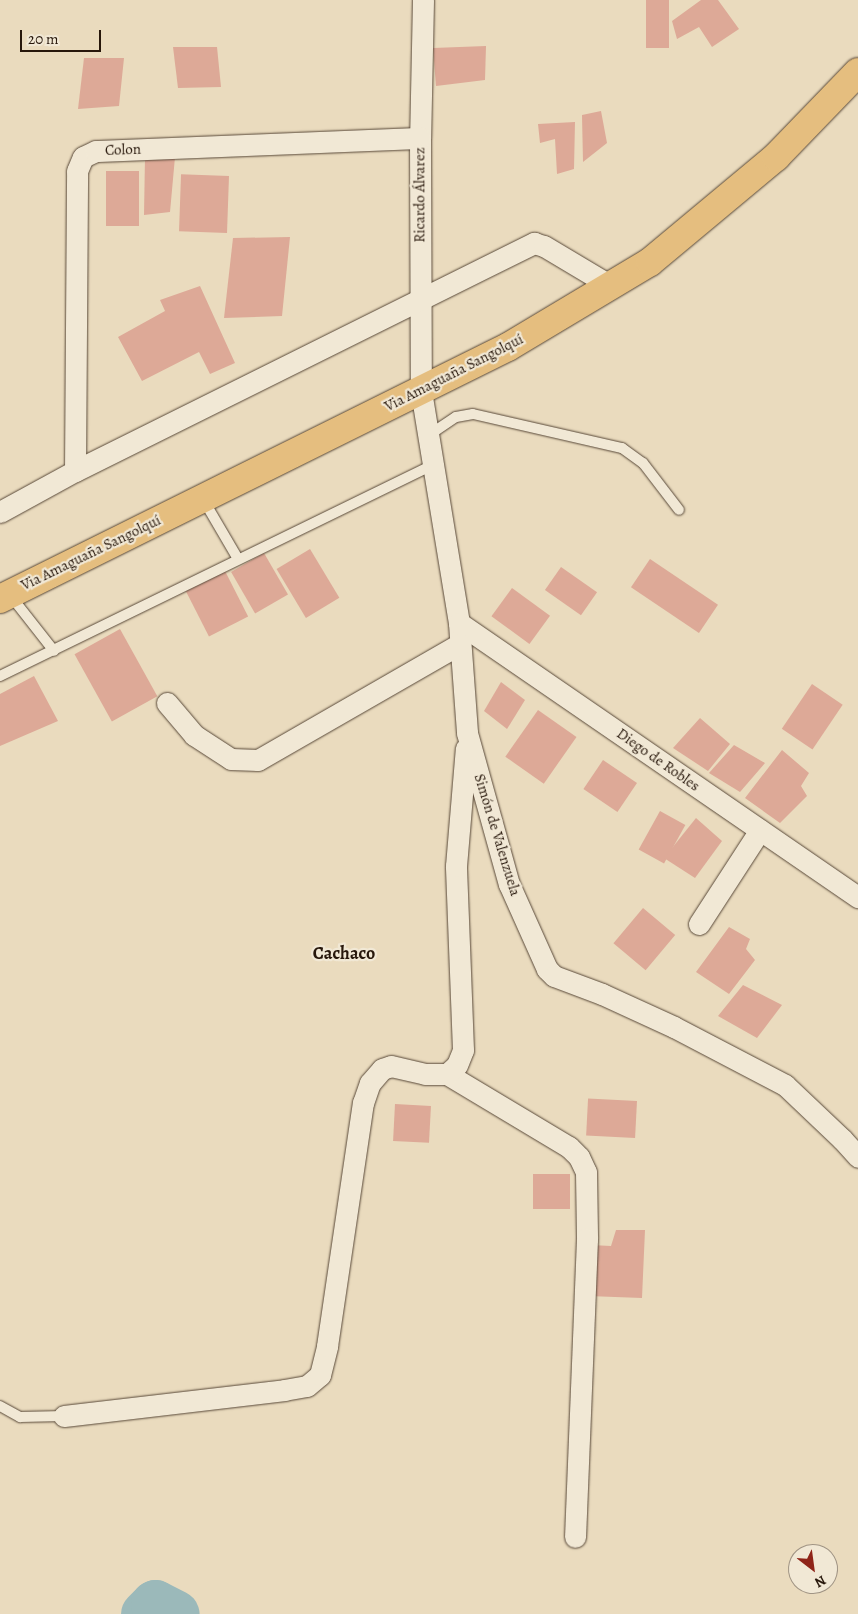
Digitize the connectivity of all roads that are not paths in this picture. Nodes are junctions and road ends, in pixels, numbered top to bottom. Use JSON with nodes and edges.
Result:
{"nodes":[{"id":1,"x":423,"y":0,"type":"edge"},
{"id":2,"x":858,"y":72,"type":"edge"},
{"id":3,"x":420,"y":138,"type":"junction"},
{"id":4,"x":611,"y":286,"type":"junction"},
{"id":5,"x":421,"y":300,"type":"junction"},
{"id":6,"x":421,"y":390,"type":"junction"},
{"id":7,"x":429,"y":435,"type":"junction"},
{"id":8,"x":433,"y":465,"type":"junction"},
{"id":9,"x":75,"y":471,"type":"junction"},
{"id":10,"x":203,"y":498,"type":"junction"},
{"id":11,"x":678,"y":510,"type":"dead end"},
{"id":12,"x":0,"y":512,"type":"edge"},
{"id":13,"x":238,"y":559,"type":"junction"},
{"id":14,"x":5,"y":597,"type":"edge"},
{"id":15,"x":458,"y":623,"type":"junction"},
{"id":16,"x":460,"y":644,"type":"junction"},
{"id":17,"x":54,"y":651,"type":"junction"},
{"id":18,"x":0,"y":676,"type":"edge"},
{"id":19,"x":167,"y":704,"type":"dead end"},
{"id":20,"x":467,"y":733,"type":"junction"},
{"id":21,"x":760,"y":830,"type":"junction"},
{"id":22,"x":858,"y":897,"type":"edge"},
{"id":23,"x":699,"y":924,"type":"dead end"},
{"id":24,"x":448,"y":1074,"type":"junction"},
{"id":25,"x":858,"y":1157,"type":"edge"},
{"id":26,"x":0,"y":1406,"type":"edge"},
{"id":27,"x":64,"y":1416,"type":"joint"},
{"id":28,"x":575,"y":1537,"type":"dead end"}],
"edges":[{"from":1,"to":3,"type":"street","name":"Ricardo Álvarez"},
{"from":2,"to":4,"type":"highway","name":"Via Amaguaña Sangolquí"},
{"from":3,"to":5,"type":"street","name":"Ricardo Álvarez"},
{"from":3,"to":9,"type":"street","name":"Colon"},
{"from":4,"to":5,"type":"street"},
{"from":4,"to":6,"type":"highway","name":"Via Amaguaña Sangolquí"},
{"from":5,"to":6,"type":"street","name":"Ricardo Álvarez"},
{"from":5,"to":9,"type":"street"},
{"from":6,"to":7,"type":"street","name":"Simón de Valenzuela"},
{"from":6,"to":10,"type":"highway","name":"Via Amaguaña Sangolquí"},
{"from":7,"to":8,"type":"street","name":"Simón de Valenzuela"},
{"from":7,"to":11,"type":"lane"},
{"from":8,"to":13,"type":"lane"},
{"from":8,"to":15,"type":"street","name":"Simón de Valenzuela"},
{"from":9,"to":12,"type":"street"},
{"from":10,"to":13,"type":"lane"},
{"from":10,"to":14,"type":"highway","name":"Via Amaguaña Sangolquí"},
{"from":13,"to":17,"type":"lane"},
{"from":14,"to":17,"type":"lane"},
{"from":15,"to":16,"type":"street","name":"Simón de Valenzuela"},
{"from":15,"to":21,"type":"street","name":"Diego de Robles"},
{"from":16,"to":19,"type":"street"},
{"from":16,"to":20,"type":"street","name":"Simón de Valenzuela"},
{"from":17,"to":18,"type":"lane"},
{"from":20,"to":24,"type":"street"},
{"from":20,"to":25,"type":"street","name":"Simón de Valenzuela"},
{"from":21,"to":22,"type":"street","name":"Diego de Robles"},
{"from":21,"to":23,"type":"street"},
{"from":24,"to":27,"type":"street"},
{"from":24,"to":28,"type":"street"},
{"from":26,"to":27,"type":"lane"}]}
